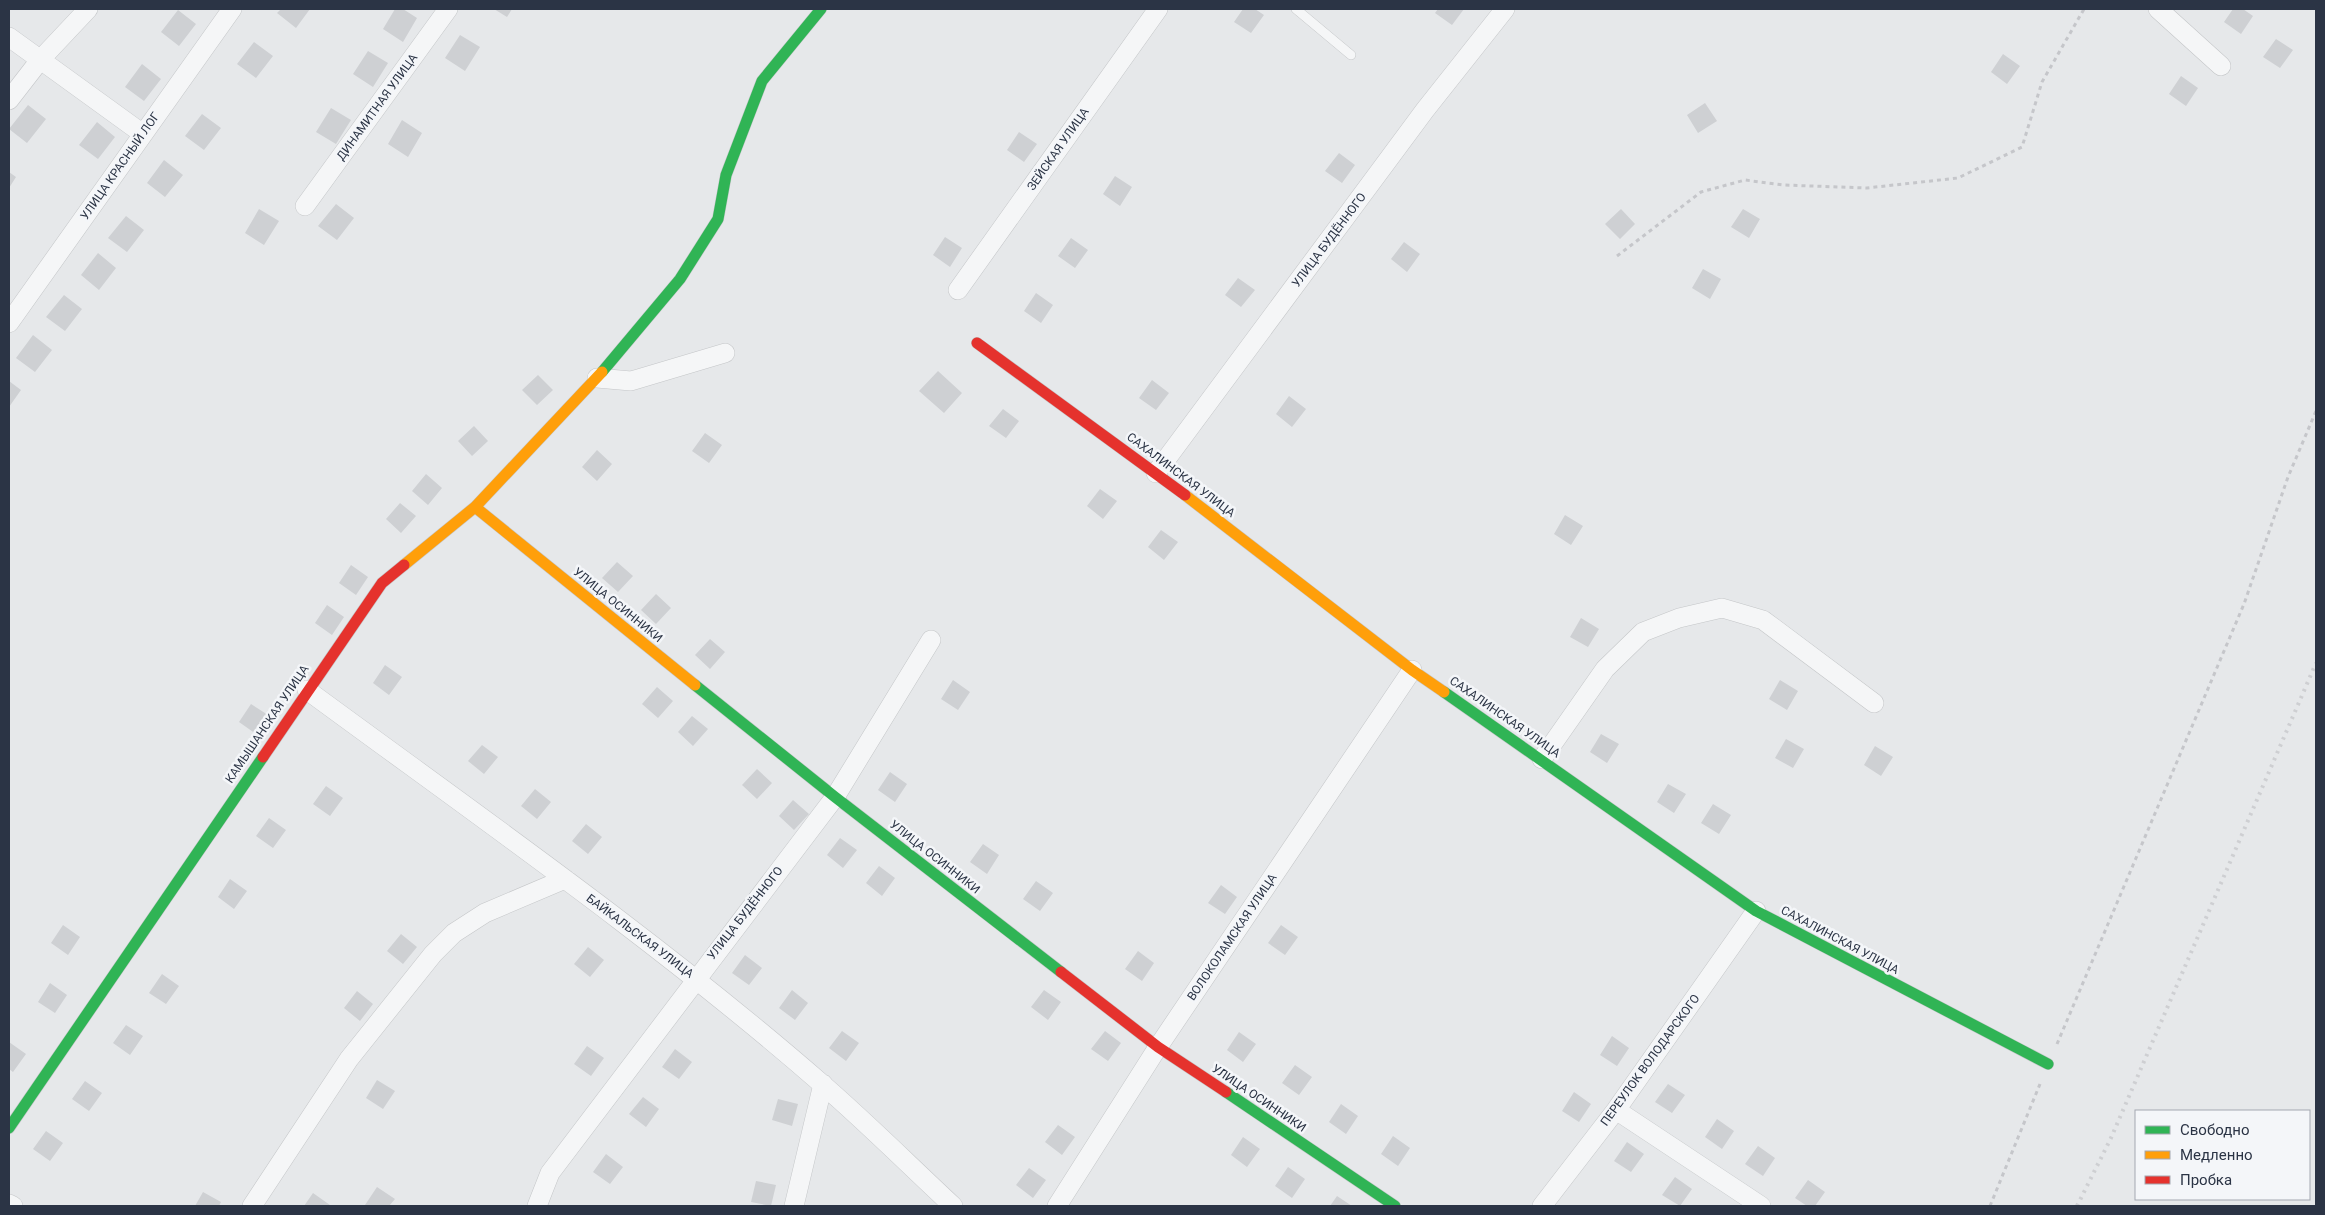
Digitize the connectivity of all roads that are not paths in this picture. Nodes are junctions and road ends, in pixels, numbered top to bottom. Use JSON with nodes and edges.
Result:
{"nodes":[{"id":1,"x":88,"y":9,"type":"edge"},
{"id":2,"x":232,"y":9,"type":"edge"},
{"id":3,"x":448,"y":9,"type":"edge"},
{"id":4,"x":821,"y":9,"type":"edge"},
{"id":5,"x":1158,"y":9,"type":"edge"},
{"id":6,"x":1296,"y":9,"type":"edge"},
{"id":7,"x":1505,"y":9,"type":"edge"},
{"id":8,"x":2158,"y":9,"type":"edge"},
{"id":9,"x":9,"y":37,"type":"edge"},
{"id":10,"x":1351,"y":55,"type":"dead end"},
{"id":11,"x":40,"y":60,"type":"junction"},
{"id":12,"x":2221,"y":66,"type":"dead end"},
{"id":13,"x":9,"y":100,"type":"edge"},
{"id":14,"x":143,"y":134,"type":"junction"},
{"id":15,"x":305,"y":206,"type":"dead end"},
{"id":16,"x":958,"y":290,"type":"dead end"},
{"id":17,"x":9,"y":324,"type":"edge"},
{"id":18,"x":977,"y":343,"type":"dead end"},
{"id":19,"x":725,"y":353,"type":"dead end"},
{"id":20,"x":597,"y":378,"type":"junction"},
{"id":21,"x":1156,"y":473,"type":"junction"},
{"id":22,"x":474,"y":507,"type":"junction"},
{"id":23,"x":931,"y":640,"type":"dead end"},
{"id":24,"x":1412,"y":670,"type":"junction"},
{"id":25,"x":307,"y":690,"type":"junction"},
{"id":26,"x":1874,"y":703,"type":"dead end"},
{"id":27,"x":1542,"y":759,"type":"junction"},
{"id":28,"x":835,"y":797,"type":"junction"},
{"id":29,"x":565,"y":879,"type":"junction"},
{"id":30,"x":1756,"y":911,"type":"junction"},
{"id":31,"x":695,"y":978,"type":"junction"},
{"id":32,"x":1158,"y":1047,"type":"junction"},
{"id":33,"x":2048,"y":1064,"type":"road end"},
{"id":34,"x":823,"y":1084,"type":"junction"},
{"id":35,"x":1616,"y":1110,"type":"junction"},
{"id":36,"x":9,"y":1128,"type":"edge"},
{"id":37,"x":9,"y":1204,"type":"edge"},
{"id":38,"x":13,"y":1206,"type":"edge"},
{"id":39,"x":252,"y":1206,"type":"edge"},
{"id":40,"x":537,"y":1206,"type":"edge"},
{"id":41,"x":794,"y":1206,"type":"edge"},
{"id":42,"x":953,"y":1206,"type":"edge"},
{"id":43,"x":1057,"y":1206,"type":"edge"},
{"id":44,"x":1396,"y":1206,"type":"edge"},
{"id":45,"x":1542,"y":1206,"type":"edge"},
{"id":46,"x":1761,"y":1206,"type":"edge"}],
"edges":[{"from":1,"to":11,"type":"street"},
{"from":2,"to":14,"type":"street","name":"УЛИЦА КРАСНЫЙ ЛОГ"},
{"from":3,"to":15,"type":"street","name":"ДИНАМИТНАЯ УЛИЦА"},
{"from":4,"to":20,"type":"street","name":"КАМЫШАНСКАЯ УЛИЦА"},
{"from":5,"to":16,"type":"street","name":"ЗЕЙСКАЯ УЛИЦА"},
{"from":6,"to":10,"type":"lane"},
{"from":7,"to":21,"type":"street","name":"УЛИЦА БУДЁННОГО"},
{"from":8,"to":12,"type":"street"},
{"from":9,"to":11,"type":"street"},
{"from":11,"to":13,"type":"street"},
{"from":11,"to":14,"type":"street"},
{"from":14,"to":17,"type":"street","name":"УЛИЦА КРАСНЫЙ ЛОГ"},
{"from":18,"to":21,"type":"street","name":"САХАЛИНСКАЯ УЛИЦА"},
{"from":19,"to":20,"type":"street"},
{"from":20,"to":22,"type":"street","name":"КАМЫШАНСКАЯ УЛИЦА"},
{"from":21,"to":24,"type":"street","name":"САХАЛИНСКАЯ УЛИЦА"},
{"from":22,"to":25,"type":"street","name":"КАМЫШАНСКАЯ УЛИЦА"},
{"from":22,"to":28,"type":"street","name":"УЛИЦА ОСИННИКИ"},
{"from":23,"to":28,"type":"street","name":"УЛИЦА БУДЁННОГО"},
{"from":24,"to":27,"type":"street","name":"САХАЛИНСКАЯ УЛИЦА"},
{"from":24,"to":32,"type":"street","name":"ВОЛОКОЛАМСКАЯ УЛИЦА"},
{"from":25,"to":29,"type":"street","name":"БАЙКАЛЬСКАЯ УЛИЦА"},
{"from":25,"to":36,"type":"street","name":"КАМЫШАНСКАЯ УЛИЦА"},
{"from":26,"to":27,"type":"street"},
{"from":27,"to":30,"type":"street","name":"САХАЛИНСКАЯ УЛИЦА"},
{"from":28,"to":31,"type":"street","name":"УЛИЦА БУДЁННОГО"},
{"from":28,"to":32,"type":"street","name":"УЛИЦА ОСИННИКИ"},
{"from":29,"to":31,"type":"street","name":"БАЙКАЛЬСКАЯ УЛИЦА"},
{"from":29,"to":39,"type":"street"},
{"from":30,"to":33,"type":"street","name":"САХАЛИНСКАЯ УЛИЦА"},
{"from":30,"to":35,"type":"street","name":"ПЕРЕУЛОК ВОЛОДАРСКОГО"},
{"from":31,"to":34,"type":"street","name":"БАЙКАЛЬСКАЯ УЛИЦА"},
{"from":31,"to":40,"type":"street","name":"УЛИЦА БУДЁННОГО"},
{"from":32,"to":43,"type":"street","name":"ВОЛОКОЛАМСКАЯ УЛИЦА"},
{"from":32,"to":44,"type":"street","name":"УЛИЦА ОСИННИКИ"},
{"from":34,"to":41,"type":"street"},
{"from":34,"to":42,"type":"street","name":"БАЙКАЛЬСКАЯ УЛИЦА"},
{"from":35,"to":45,"type":"street","name":"ПЕРЕУЛОК ВОЛОДАРСКОГО"},
{"from":35,"to":46,"type":"street"},
{"from":37,"to":38,"type":"street"}]}
